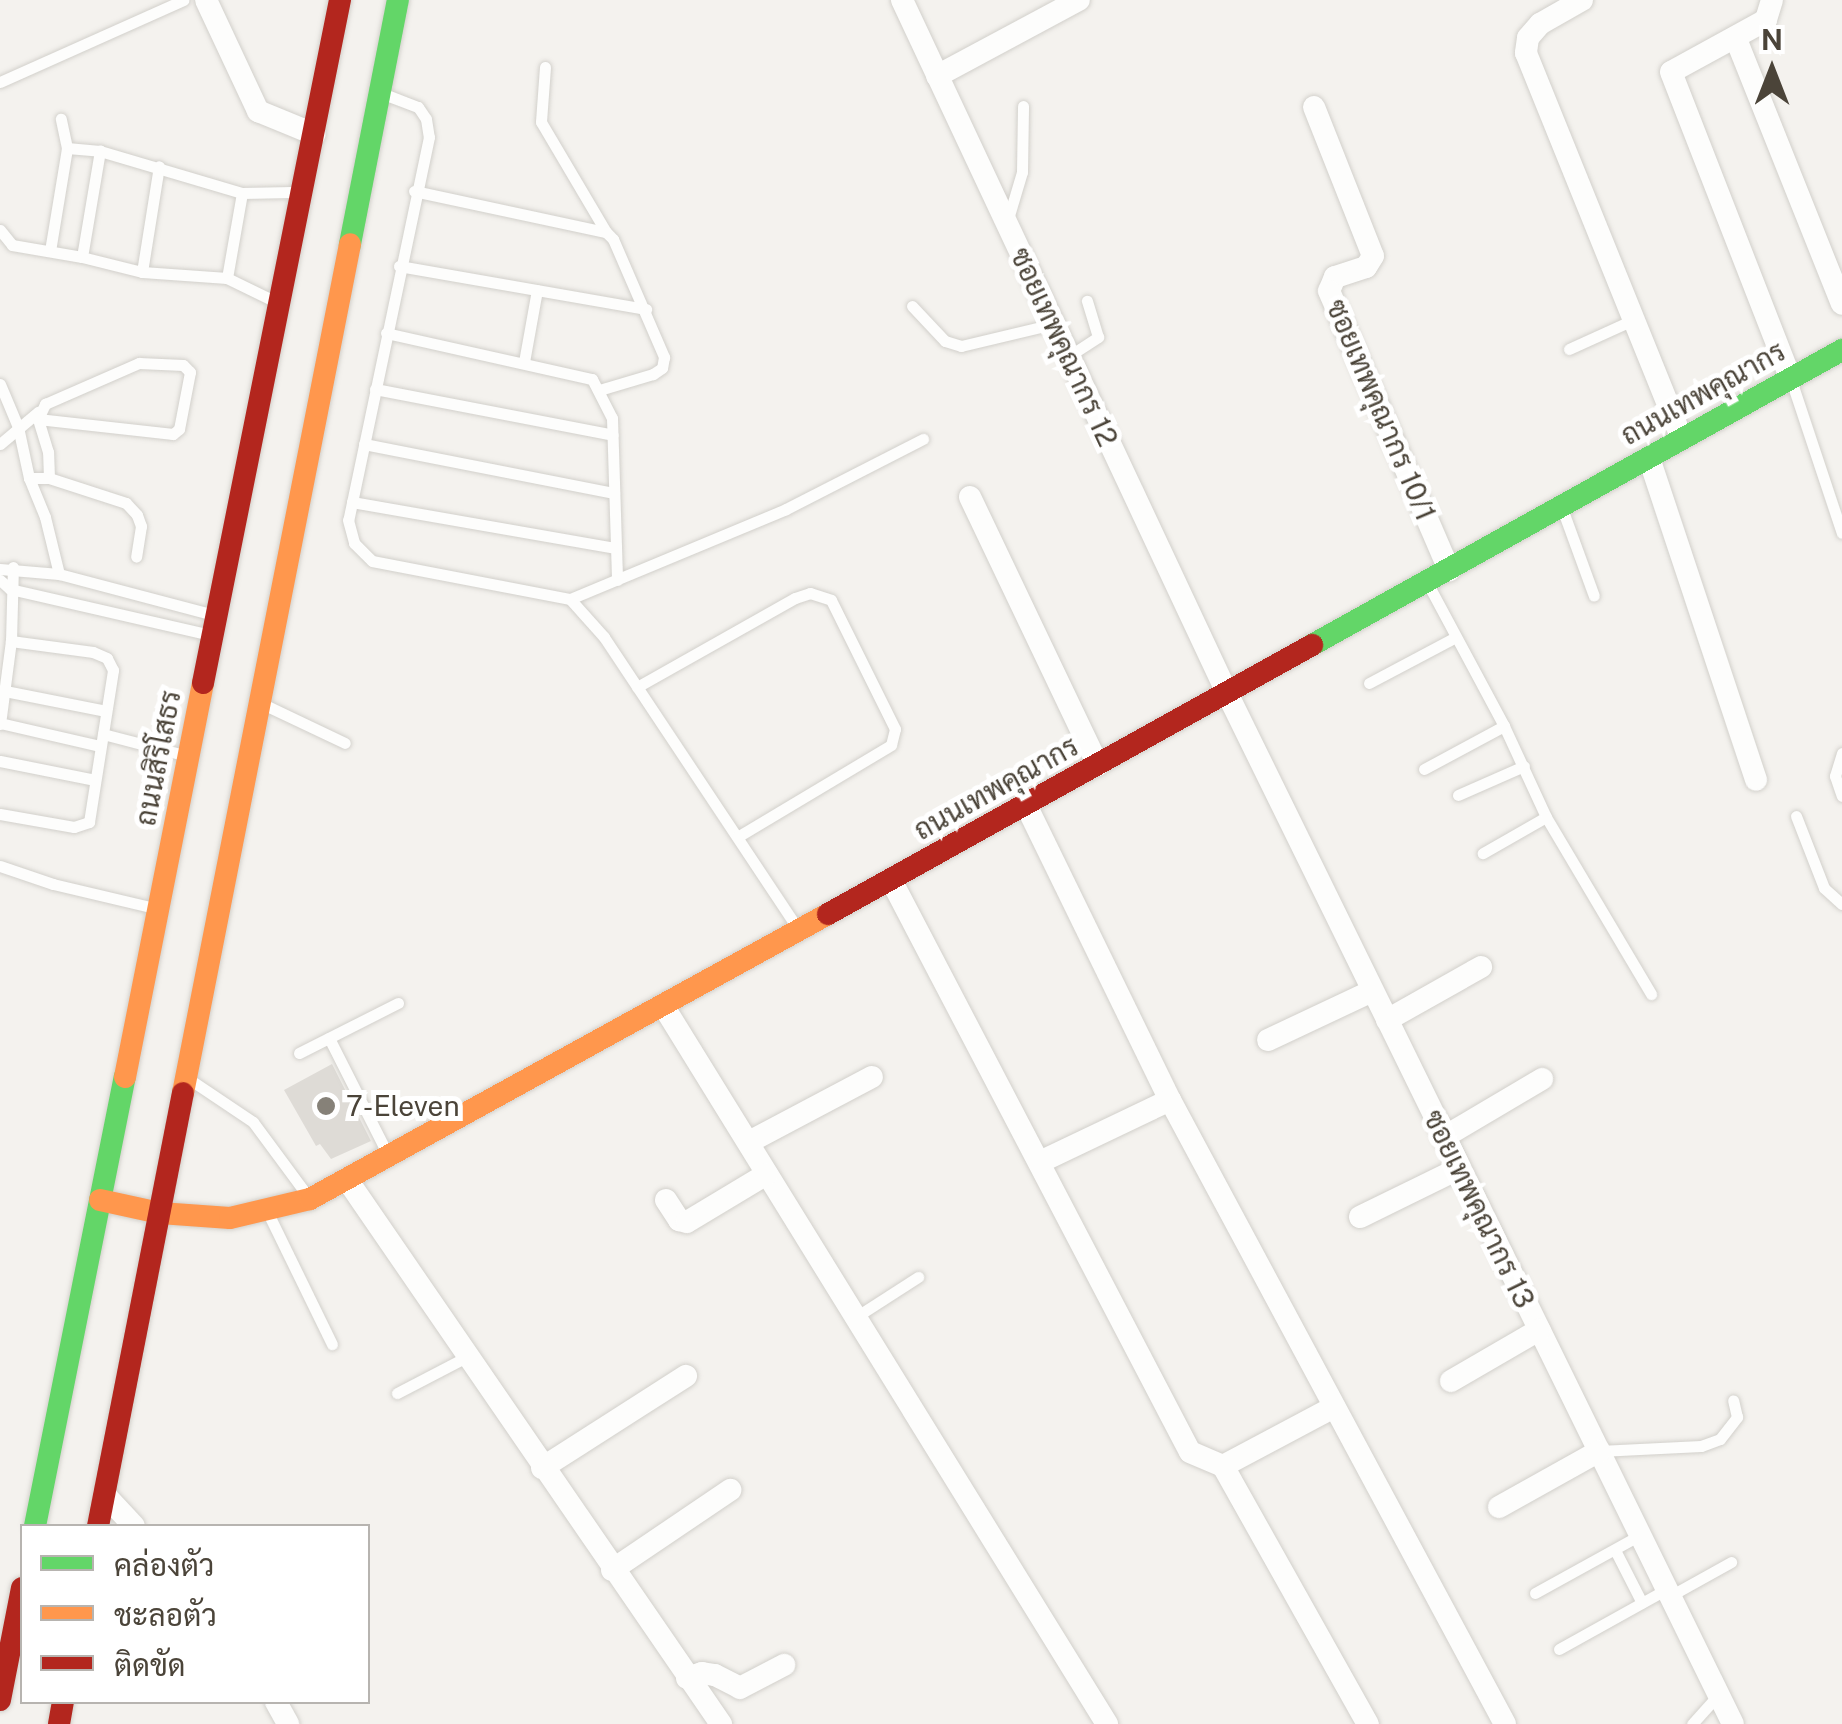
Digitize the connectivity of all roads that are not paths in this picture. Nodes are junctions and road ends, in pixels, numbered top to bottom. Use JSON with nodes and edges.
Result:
{"nodes":[{"id":1,"x":183,"y":0,"type":"edge"},
{"id":2,"x":206,"y":0,"type":"edge"},
{"id":3,"x":340,"y":0,"type":"edge"},
{"id":4,"x":398,"y":0,"type":"edge"},
{"id":5,"x":902,"y":0,"type":"edge"},
{"id":6,"x":1079,"y":0,"type":"edge"},
{"id":7,"x":1582,"y":0,"type":"edge"},
{"id":8,"x":1772,"y":0,"type":"edge"},
{"id":9,"x":1736,"y":39,"type":"junction"},
{"id":10,"x":546,"y":67,"type":"dead end"},
{"id":11,"x":937,"y":76,"type":"junction"},
{"id":12,"x":0,"y":82,"type":"edge"},
{"id":13,"x":380,"y":93,"type":"junction"},
{"id":14,"x":1022,"y":106,"type":"dead end"},
{"id":15,"x":1314,"y":107,"type":"dead end"},
{"id":16,"x":61,"y":119,"type":"dead end"},
{"id":17,"x":314,"y":134,"type":"junction"},
{"id":18,"x":67,"y":148,"type":"junction"},
{"id":19,"x":100,"y":151,"type":"junction"},
{"id":20,"x":159,"y":166,"type":"junction"},
{"id":21,"x":414,"y":191,"type":"junction"},
{"id":22,"x":300,"y":192,"type":"junction"},
{"id":23,"x":242,"y":194,"type":"junction"},
{"id":24,"x":1006,"y":223,"type":"junction"},
{"id":25,"x":0,"y":230,"type":"edge"},
{"id":26,"x":606,"y":232,"type":"junction"},
{"id":27,"x":50,"y":252,"type":"junction"},
{"id":28,"x":82,"y":258,"type":"junction"},
{"id":29,"x":399,"y":266,"type":"junction"},
{"id":30,"x":142,"y":272,"type":"junction"},
{"id":31,"x":227,"y":278,"type":"junction"},
{"id":32,"x":538,"y":290,"type":"junction"},
{"id":33,"x":1086,"y":301,"type":"dead end"},
{"id":34,"x":278,"y":303,"type":"junction"},
{"id":35,"x":1842,"y":304,"type":"edge"},
{"id":36,"x":912,"y":306,"type":"dead end"},
{"id":37,"x":646,"y":309,"type":"junction"},
{"id":38,"x":1633,"y":320,"type":"junction"},
{"id":39,"x":1053,"y":324,"type":"junction"},
{"id":40,"x":386,"y":333,"type":"junction"},
{"id":41,"x":1569,"y":349,"type":"dead end"},
{"id":42,"x":1842,"y":350,"type":"edge"},
{"id":43,"x":1068,"y":356,"type":"junction"},
{"id":44,"x":524,"y":362,"type":"junction"},
{"id":45,"x":1790,"y":379,"type":"junction"},
{"id":46,"x":0,"y":384,"type":"edge"},
{"id":47,"x":375,"y":389,"type":"junction"},
{"id":48,"x":600,"y":390,"type":"junction"},
{"id":49,"x":38,"y":416,"type":"junction"},
{"id":50,"x":18,"y":427,"type":"junction"},
{"id":51,"x":612,"y":435,"type":"junction"},
{"id":52,"x":923,"y":440,"type":"dead end"},
{"id":53,"x":1682,"y":440,"type":"junction"},
{"id":54,"x":0,"y":444,"type":"edge"},
{"id":55,"x":364,"y":444,"type":"junction"},
{"id":56,"x":1649,"y":458,"type":"junction"},
{"id":57,"x":28,"y":478,"type":"junction"},
{"id":58,"x":49,"y":478,"type":"junction"},
{"id":59,"x":614,"y":492,"type":"junction"},
{"id":60,"x":970,"y":498,"type":"dead end"},
{"id":61,"x":352,"y":502,"type":"junction"},
{"id":62,"x":1561,"y":507,"type":"junction"},
{"id":63,"x":1842,"y":533,"type":"edge"},
{"id":64,"x":616,"y":548,"type":"junction"},
{"id":65,"x":136,"y":556,"type":"dead end"},
{"id":66,"x":6,"y":568,"type":"edge"},
{"id":67,"x":1449,"y":570,"type":"junction"},
{"id":68,"x":59,"y":574,"type":"junction"},
{"id":69,"x":0,"y":580,"type":"edge"},
{"id":70,"x":617,"y":580,"type":"junction"},
{"id":71,"x":1427,"y":582,"type":"junction"},
{"id":72,"x":10,"y":590,"type":"junction"},
{"id":73,"x":1594,"y":596,"type":"dead end"},
{"id":74,"x":570,"y":599,"type":"junction"},
{"id":75,"x":213,"y":625,"type":"junction"},
{"id":76,"x":1456,"y":637,"type":"junction"},
{"id":77,"x":10,"y":642,"type":"junction"},
{"id":78,"x":1370,"y":683,"type":"dead end"},
{"id":79,"x":638,"y":687,"type":"junction"},
{"id":80,"x":5,"y":691,"type":"junction"},
{"id":81,"x":1226,"y":693,"type":"junction"},
{"id":82,"x":260,"y":702,"type":"junction"},
{"id":83,"x":106,"y":711,"type":"junction"},
{"id":84,"x":0,"y":724,"type":"edge"},
{"id":85,"x":1504,"y":726,"type":"junction"},
{"id":86,"x":102,"y":741,"type":"junction"},
{"id":87,"x":344,"y":743,"type":"dead end"},
{"id":88,"x":1842,"y":753,"type":"edge"},
{"id":89,"x":188,"y":756,"type":"junction"},
{"id":90,"x":0,"y":762,"type":"edge"},
{"id":91,"x":1098,"y":766,"type":"junction"},
{"id":92,"x":1524,"y":766,"type":"junction"},
{"id":93,"x":1424,"y":770,"type":"dead end"},
{"id":94,"x":95,"y":780,"type":"junction"},
{"id":95,"x":1756,"y":780,"type":"dead end"},
{"id":96,"x":1458,"y":795,"type":"dead end"},
{"id":97,"x":1842,"y":796,"type":"edge"},
{"id":98,"x":1026,"y":806,"type":"junction"},
{"id":99,"x":0,"y":814,"type":"edge"},
{"id":100,"x":1796,"y":816,"type":"dead end"},
{"id":101,"x":1546,"y":817,"type":"junction"},
{"id":102,"x":737,"y":837,"type":"junction"},
{"id":103,"x":1484,"y":853,"type":"dead end"},
{"id":104,"x":0,"y":866,"type":"edge"},
{"id":105,"x":891,"y":880,"type":"junction"},
{"id":106,"x":1842,"y":904,"type":"edge"},
{"id":107,"x":159,"y":909,"type":"junction"},
{"id":108,"x":800,"y":932,"type":"junction"},
{"id":109,"x":1481,"y":967,"type":"dead end"},
{"id":110,"x":1372,"y":992,"type":"junction"},
{"id":111,"x":1651,"y":994,"type":"dead end"},
{"id":112,"x":398,"y":1004,"type":"dead end"},
{"id":113,"x":664,"y":1007,"type":"junction"},
{"id":114,"x":1387,"y":1020,"type":"junction"},
{"id":115,"x":329,"y":1038,"type":"junction"},
{"id":116,"x":1268,"y":1040,"type":"dead end"},
{"id":117,"x":298,"y":1053,"type":"dead end"},
{"id":118,"x":872,"y":1077,"type":"dead end"},
{"id":119,"x":187,"y":1078,"type":"junction"},
{"id":120,"x":1542,"y":1080,"type":"dead end"},
{"id":121,"x":1170,"y":1100,"type":"junction"},
{"id":122,"x":1444,"y":1137,"type":"junction"},
{"id":123,"x":749,"y":1142,"type":"junction"},
{"id":124,"x":390,"y":1160,"type":"junction"},
{"id":125,"x":1040,"y":1162,"type":"junction"},
{"id":126,"x":1460,"y":1168,"type":"junction"},
{"id":127,"x":767,"y":1174,"type":"junction"},
{"id":128,"x":348,"y":1181,"type":"junction"},
{"id":129,"x":310,"y":1199,"type":"junction"},
{"id":130,"x":100,"y":1200,"type":"junction"},
{"id":131,"x":666,"y":1200,"type":"dead end"},
{"id":132,"x":268,"y":1212,"type":"junction"},
{"id":133,"x":160,"y":1213,"type":"junction"},
{"id":134,"x":1360,"y":1217,"type":"dead end"},
{"id":135,"x":918,"y":1277,"type":"dead end"},
{"id":136,"x":856,"y":1317,"type":"junction"},
{"id":137,"x":1539,"y":1330,"type":"junction"},
{"id":138,"x":332,"y":1344,"type":"dead end"},
{"id":139,"x":468,"y":1356,"type":"junction"},
{"id":140,"x":686,"y":1376,"type":"dead end"},
{"id":141,"x":1451,"y":1382,"type":"dead end"},
{"id":142,"x":398,"y":1393,"type":"dead end"},
{"id":143,"x":1734,"y":1400,"type":"dead end"},
{"id":144,"x":1332,"y":1408,"type":"junction"},
{"id":145,"x":1599,"y":1451,"type":"junction"},
{"id":146,"x":1224,"y":1466,"type":"junction"},
{"id":147,"x":542,"y":1468,"type":"junction"},
{"id":148,"x":730,"y":1490,"type":"dead end"},
{"id":149,"x":104,"y":1494,"type":"junction"},
{"id":150,"x":1499,"y":1506,"type":"dead end"},
{"id":151,"x":35,"y":1524,"type":"edge"},
{"id":152,"x":98,"y":1524,"type":"edge"},
{"id":153,"x":132,"y":1524,"type":"edge"},
{"id":154,"x":1640,"y":1534,"type":"junction"},
{"id":155,"x":1615,"y":1550,"type":"junction"},
{"id":156,"x":1731,"y":1562,"type":"dead end"},
{"id":157,"x":612,"y":1570,"type":"junction"},
{"id":158,"x":1535,"y":1593,"type":"dead end"},
{"id":159,"x":1668,"y":1593,"type":"junction"},
{"id":160,"x":14,"y":1596,"type":"edge"},
{"id":161,"x":1642,"y":1603,"type":"junction"},
{"id":162,"x":1558,"y":1649,"type":"dead end"},
{"id":163,"x":784,"y":1665,"type":"dead end"},
{"id":164,"x":687,"y":1678,"type":"junction"},
{"id":165,"x":1719,"y":1694,"type":"junction"},
{"id":166,"x":0,"y":1700,"type":"edge"},
{"id":167,"x":717,"y":1722,"type":"edge"},
{"id":168,"x":1107,"y":1724,"type":"edge"},
{"id":169,"x":1368,"y":1724,"type":"edge"},
{"id":170,"x":1505,"y":1724,"type":"edge"},
{"id":171,"x":1692,"y":1724,"type":"edge"},
{"id":172,"x":1733,"y":1724,"type":"edge"}],
"edges":[{"from":1,"to":12,"type":"lane"},
{"from":2,"to":17,"type":"street"},
{"from":3,"to":17,"type":"main road","name":"ถนนสิริโสธร"},
{"from":4,"to":13,"type":"main road"},
{"from":5,"to":11,"type":"street","name":"ซอยเทพคุณากร 12"},
{"from":6,"to":11,"type":"street"},
{"from":7,"to":38,"type":"street"},
{"from":8,"to":9,"type":"street"},
{"from":9,"to":35,"type":"street"},
{"from":9,"to":45,"type":"street"},
{"from":10,"to":26,"type":"lane"},
{"from":11,"to":24,"type":"street","name":"ซอยเทพคุณากร 12"},
{"from":13,"to":21,"type":"lane"},
{"from":13,"to":82,"type":"main road"},
{"from":14,"to":24,"type":"lane"},
{"from":15,"to":67,"type":"street","name":"ซอยเทพคุณากร 10/1"},
{"from":16,"to":18,"type":"lane"},
{"from":17,"to":22,"type":"main road","name":"ถนนสิริโสธร"},
{"from":18,"to":19,"type":"lane"},
{"from":18,"to":27,"type":"lane"},
{"from":19,"to":20,"type":"lane"},
{"from":19,"to":28,"type":"lane"},
{"from":20,"to":23,"type":"lane"},
{"from":20,"to":30,"type":"lane"},
{"from":21,"to":26,"type":"lane"},
{"from":21,"to":29,"type":"lane"},
{"from":22,"to":23,"type":"lane"},
{"from":22,"to":34,"type":"main road","name":"ถนนสิริโสธร"},
{"from":23,"to":31,"type":"lane"},
{"from":24,"to":39,"type":"street","name":"ซอยเทพคุณากร 12"},
{"from":25,"to":27,"type":"lane"},
{"from":26,"to":37,"type":"lane"},
{"from":27,"to":28,"type":"lane"},
{"from":28,"to":30,"type":"lane"},
{"from":29,"to":32,"type":"lane"},
{"from":29,"to":40,"type":"lane"},
{"from":30,"to":31,"type":"lane"},
{"from":31,"to":34,"type":"lane"},
{"from":32,"to":37,"type":"lane"},
{"from":32,"to":44,"type":"lane"},
{"from":33,"to":43,"type":"lane"},
{"from":34,"to":75,"type":"main road","name":"ถนนสิริโสธร"},
{"from":36,"to":39,"type":"lane"},
{"from":37,"to":48,"type":"lane"},
{"from":38,"to":41,"type":"lane"},
{"from":38,"to":53,"type":"street"},
{"from":39,"to":43,"type":"street","name":"ซอยเทพคุณากร 12"},
{"from":40,"to":44,"type":"lane"},
{"from":40,"to":47,"type":"lane"},
{"from":42,"to":45,"type":"main road","name":"ถนนเทพคุณากร"},
{"from":43,"to":81,"type":"street","name":"ซอยเทพคุณากร 12"},
{"from":44,"to":48,"type":"lane"},
{"from":45,"to":53,"type":"main road","name":"ถนนเทพคุณากร"},
{"from":45,"to":63,"type":"lane"},
{"from":46,"to":50,"type":"lane"},
{"from":47,"to":51,"type":"lane"},
{"from":47,"to":55,"type":"lane"},
{"from":48,"to":51,"type":"lane"},
{"from":49,"to":49,"type":"lane"},
{"from":49,"to":50,"type":"lane"},
{"from":49,"to":58,"type":"lane"},
{"from":50,"to":54,"type":"lane"},
{"from":50,"to":57,"type":"lane"},
{"from":51,"to":59,"type":"lane"},
{"from":52,"to":70,"type":"lane"},
{"from":53,"to":56,"type":"main road","name":"ถนนเทพคุณากร"},
{"from":55,"to":59,"type":"lane"},
{"from":55,"to":61,"type":"lane"},
{"from":56,"to":62,"type":"main road","name":"ถนนเทพคุณากร"},
{"from":56,"to":95,"type":"street"},
{"from":57,"to":58,"type":"lane"},
{"from":57,"to":68,"type":"lane"},
{"from":58,"to":65,"type":"lane"},
{"from":59,"to":64,"type":"lane"},
{"from":60,"to":91,"type":"street"},
{"from":61,"to":64,"type":"lane"},
{"from":61,"to":74,"type":"lane"},
{"from":62,"to":67,"type":"main road","name":"ถนนเทพคุณากร"},
{"from":62,"to":73,"type":"lane"},
{"from":64,"to":70,"type":"lane"},
{"from":66,"to":68,"type":"lane"},
{"from":66,"to":72,"type":"lane"},
{"from":67,"to":71,"type":"main road","name":"ถนนเทพคุณากร"},
{"from":68,"to":75,"type":"lane"},
{"from":69,"to":72,"type":"lane"},
{"from":70,"to":74,"type":"lane"},
{"from":71,"to":76,"type":"lane"},
{"from":71,"to":81,"type":"main road","name":"ถนนเทพคุณากร"},
{"from":72,"to":75,"type":"lane"},
{"from":72,"to":77,"type":"lane"},
{"from":74,"to":79,"type":"lane"},
{"from":75,"to":89,"type":"main road","name":"ถนนสิริโสธร"},
{"from":76,"to":78,"type":"lane"},
{"from":76,"to":85,"type":"lane"},
{"from":77,"to":80,"type":"lane"},
{"from":77,"to":83,"type":"lane"},
{"from":79,"to":102,"type":"lane"},
{"from":79,"to":102,"type":"lane"},
{"from":80,"to":83,"type":"lane"},
{"from":80,"to":84,"type":"lane"},
{"from":81,"to":91,"type":"main road","name":"ถนนเทพคุณากร"},
{"from":81,"to":110,"type":"street","name":"ซอยเทพคุณากร 13"},
{"from":82,"to":87,"type":"lane"},
{"from":82,"to":119,"type":"main road"},
{"from":83,"to":86,"type":"lane"},
{"from":84,"to":86,"type":"lane"},
{"from":85,"to":92,"type":"lane"},
{"from":85,"to":93,"type":"lane"},
{"from":86,"to":89,"type":"lane"},
{"from":86,"to":94,"type":"lane"},
{"from":88,"to":97,"type":"lane"},
{"from":89,"to":107,"type":"main road","name":"ถนนสิริโสธร"},
{"from":90,"to":94,"type":"lane"},
{"from":91,"to":98,"type":"main road","name":"ถนนเทพคุณากร"},
{"from":92,"to":96,"type":"lane"},
{"from":92,"to":101,"type":"lane"},
{"from":94,"to":99,"type":"lane"},
{"from":98,"to":105,"type":"main road","name":"ถนนเทพคุณากร"},
{"from":98,"to":121,"type":"street"},
{"from":100,"to":106,"type":"lane"},
{"from":101,"to":103,"type":"lane"},
{"from":101,"to":111,"type":"lane"},
{"from":102,"to":108,"type":"lane"},
{"from":104,"to":107,"type":"lane"},
{"from":105,"to":108,"type":"main road","name":"ถนนเทพคุณากร"},
{"from":105,"to":125,"type":"street"},
{"from":107,"to":130,"type":"main road","name":"ถนนสิริโสธร"},
{"from":108,"to":113,"type":"main road","name":"ถนนเทพคุณากร"},
{"from":109,"to":114,"type":"street"},
{"from":110,"to":114,"type":"street","name":"ซอยเทพคุณากร 13"},
{"from":110,"to":116,"type":"street"},
{"from":112,"to":115,"type":"lane"},
{"from":113,"to":123,"type":"street"},
{"from":113,"to":124,"type":"main road","name":"ถนนเทพคุณากร"},
{"from":114,"to":122,"type":"street","name":"ซอยเทพคุณากร 13"},
{"from":115,"to":117,"type":"lane"},
{"from":115,"to":124,"type":"lane"},
{"from":118,"to":123,"type":"street"},
{"from":119,"to":129,"type":"lane"},
{"from":119,"to":133,"type":"main road"},
{"from":120,"to":122,"type":"street"},
{"from":121,"to":125,"type":"street"},
{"from":121,"to":144,"type":"street"},
{"from":122,"to":126,"type":"street","name":"ซอยเทพคุณากร 13"},
{"from":123,"to":127,"type":"street"},
{"from":124,"to":128,"type":"main road","name":"ถนนเทพคุณากร"},
{"from":125,"to":146,"type":"street"},
{"from":126,"to":134,"type":"street"},
{"from":126,"to":137,"type":"street","name":"ซอยเทพคุณากร 13"},
{"from":127,"to":131,"type":"street"},
{"from":127,"to":136,"type":"street"},
{"from":128,"to":129,"type":"main road","name":"ถนนเทพคุณากร"},
{"from":128,"to":139,"type":"street"},
{"from":129,"to":132,"type":"main road","name":"ถนนเทพคุณากร"},
{"from":130,"to":133,"type":"main road","name":"ถนนเทพคุณากร"},
{"from":130,"to":151,"type":"main road","name":"ถนนสิริโสธร"},
{"from":132,"to":133,"type":"main road","name":"ถนนเทพคุณากร"},
{"from":132,"to":138,"type":"lane"},
{"from":133,"to":149,"type":"main road"},
{"from":135,"to":136,"type":"lane"},
{"from":136,"to":168,"type":"street"},
{"from":137,"to":141,"type":"street"},
{"from":137,"to":145,"type":"street","name":"ซอยเทพคุณากร 13"},
{"from":139,"to":142,"type":"lane"},
{"from":139,"to":147,"type":"street"},
{"from":140,"to":147,"type":"street"},
{"from":143,"to":145,"type":"lane"},
{"from":144,"to":146,"type":"street"},
{"from":144,"to":170,"type":"street"},
{"from":145,"to":150,"type":"street"},
{"from":145,"to":154,"type":"street","name":"ซอยเทพคุณากร 13"},
{"from":146,"to":169,"type":"street"},
{"from":147,"to":157,"type":"street"},
{"from":148,"to":157,"type":"street"},
{"from":149,"to":152,"type":"main road"},
{"from":149,"to":153,"type":"street"},
{"from":154,"to":155,"type":"lane"},
{"from":154,"to":159,"type":"street","name":"ซอยเทพคุณากร 13"},
{"from":155,"to":158,"type":"lane"},
{"from":155,"to":161,"type":"lane"},
{"from":156,"to":159,"type":"lane"},
{"from":157,"to":164,"type":"street"},
{"from":159,"to":161,"type":"lane"},
{"from":159,"to":165,"type":"street","name":"ซอยเทพคุณากร 13"},
{"from":160,"to":166,"type":"main road"},
{"from":161,"to":162,"type":"lane"},
{"from":163,"to":164,"type":"street"},
{"from":164,"to":167,"type":"street"},
{"from":165,"to":171,"type":"lane"},
{"from":165,"to":172,"type":"street","name":"ซอยเทพคุณากร 13"}]}
